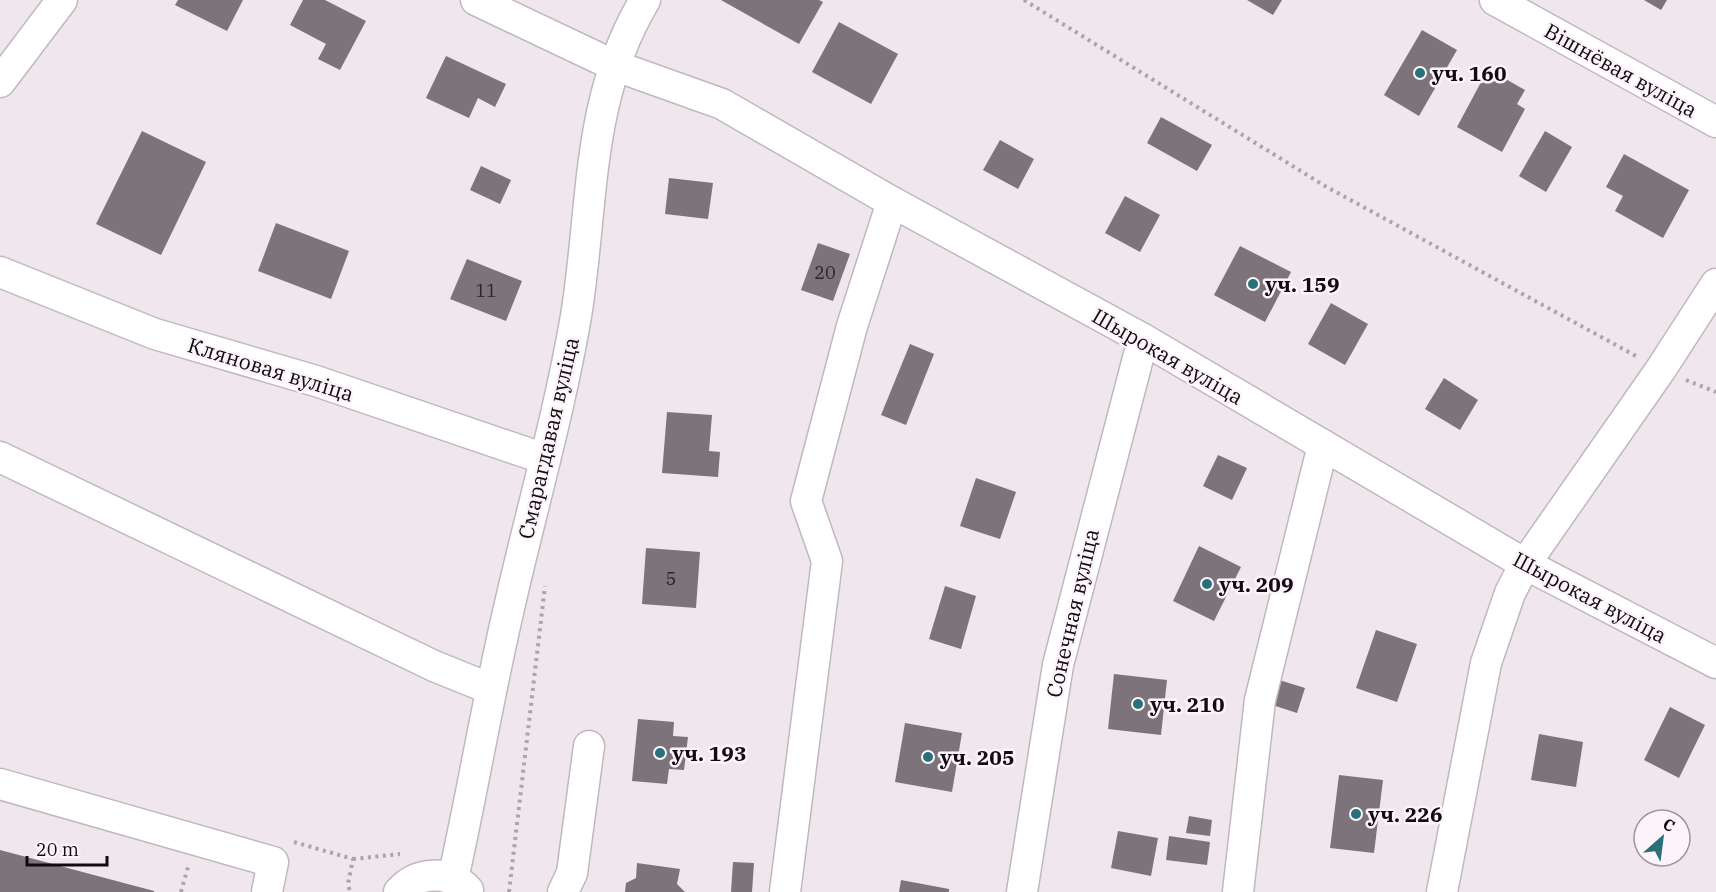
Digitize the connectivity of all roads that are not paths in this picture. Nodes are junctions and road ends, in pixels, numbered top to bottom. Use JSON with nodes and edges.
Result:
{"nodes":[{"id":1,"x":62,"y":0,"type":"edge"},
{"id":2,"x":476,"y":0,"type":"edge"},
{"id":3,"x":645,"y":0,"type":"edge"},
{"id":4,"x":1495,"y":0,"type":"edge"},
{"id":5,"x":613,"y":65,"type":"junction"},
{"id":6,"x":0,"y":82,"type":"edge"},
{"id":7,"x":1716,"y":122,"type":"edge"},
{"id":8,"x":892,"y":202,"type":"junction"},
{"id":9,"x":0,"y":272,"type":"edge"},
{"id":10,"x":1716,"y":284,"type":"edge"},
{"id":11,"x":1143,"y":339,"type":"junction"},
{"id":12,"x":1323,"y":445,"type":"junction"},
{"id":13,"x":0,"y":457,"type":"edge"},
{"id":14,"x":545,"y":459,"type":"junction"},
{"id":15,"x":1525,"y":564,"type":"junction"},
{"id":16,"x":1716,"y":663,"type":"edge"},
{"id":17,"x":491,"y":689,"type":"junction"},
{"id":18,"x":589,"y":746,"type":"dead end"},
{"id":19,"x":0,"y":784,"type":"edge"},
{"id":20,"x":461,"y":886,"type":"edge"},
{"id":21,"x":267,"y":892,"type":"edge"},
{"id":22,"x":399,"y":892,"type":"edge"},
{"id":23,"x":563,"y":892,"type":"edge"},
{"id":24,"x":785,"y":892,"type":"edge"},
{"id":25,"x":1022,"y":892,"type":"edge"},
{"id":26,"x":1238,"y":892,"type":"edge"},
{"id":27,"x":1442,"y":892,"type":"edge"}],
"edges":[{"from":1,"to":6,"type":"street"},
{"from":2,"to":5,"type":"street","name":"Шырокая вуліца"},
{"from":3,"to":5,"type":"street","name":"Смарагдавая вуліца"},
{"from":4,"to":7,"type":"street","name":"Вішнёвая вуліца"},
{"from":5,"to":8,"type":"street","name":"Шырокая вуліца"},
{"from":5,"to":14,"type":"street","name":"Смарагдавая вуліца"},
{"from":8,"to":11,"type":"street","name":"Шырокая вуліца"},
{"from":8,"to":24,"type":"street"},
{"from":9,"to":14,"type":"street","name":"Кляновая вуліца"},
{"from":10,"to":15,"type":"street"},
{"from":11,"to":12,"type":"street","name":"Шырокая вуліца"},
{"from":11,"to":25,"type":"street","name":"Сонечная вуліца"},
{"from":12,"to":15,"type":"street","name":"Шырокая вуліца"},
{"from":12,"to":26,"type":"street"},
{"from":13,"to":17,"type":"street"},
{"from":14,"to":17,"type":"street","name":"Смарагдавая вуліца"},
{"from":15,"to":16,"type":"street","name":"Шырокая вуліца"},
{"from":15,"to":27,"type":"street"},
{"from":17,"to":20,"type":"street","name":"Смарагдавая вуліца"},
{"from":18,"to":23,"type":"street"},
{"from":19,"to":21,"type":"street"},
{"from":20,"to":22,"type":"street"}]}
